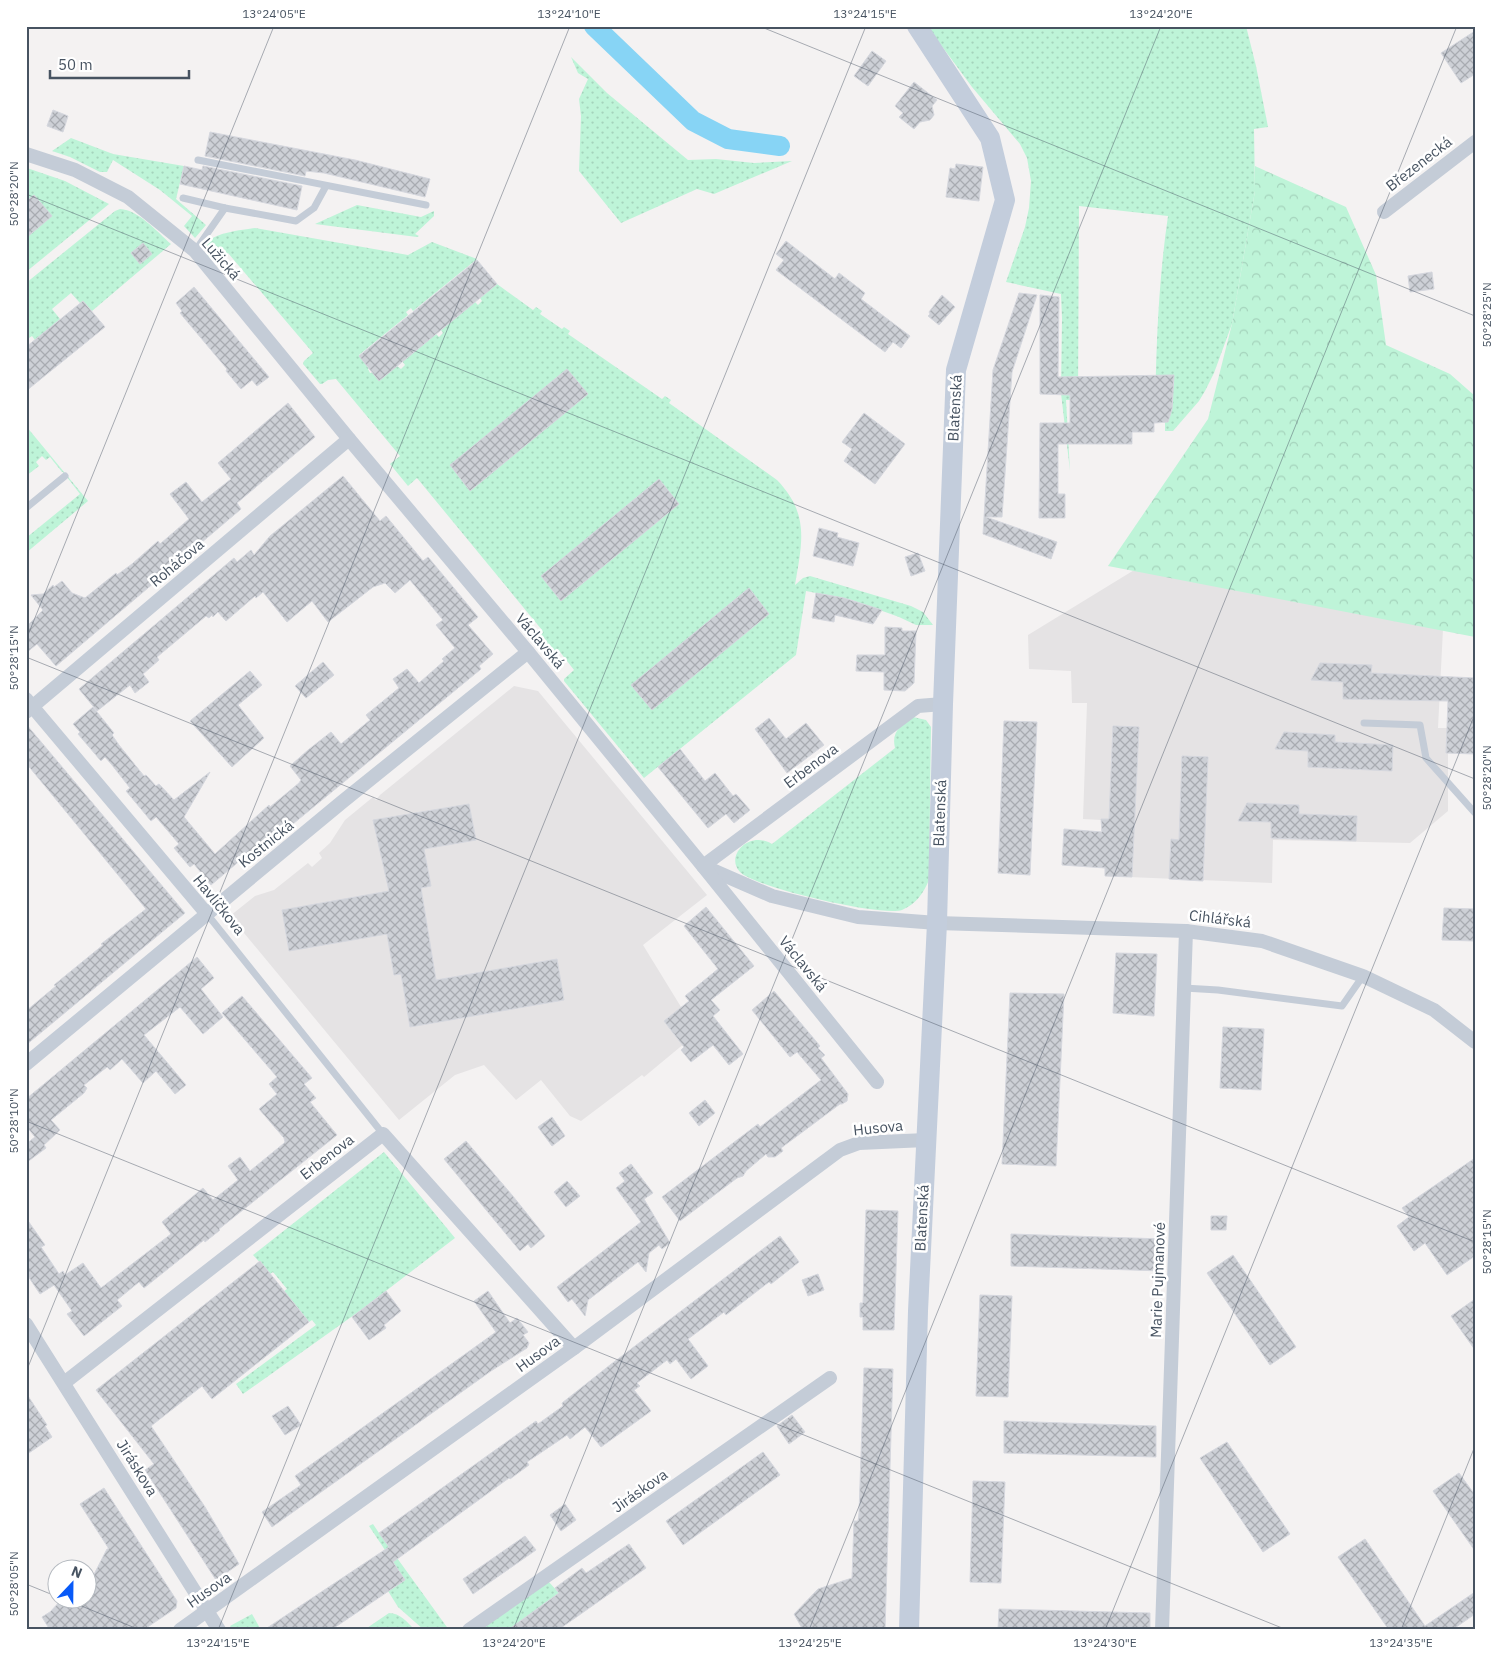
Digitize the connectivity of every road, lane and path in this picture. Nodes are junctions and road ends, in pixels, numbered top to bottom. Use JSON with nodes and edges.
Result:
{"nodes":[{"id":1,"x":917,"y":26,"type":"edge"},
{"id":2,"x":1475,"y":142,"type":"edge"},
{"id":3,"x":26,"y":154,"type":"edge"},
{"id":4,"x":198,"y":160,"type":"dead end"},
{"id":5,"x":326,"y":186,"type":"junction"},
{"id":6,"x":183,"y":198,"type":"dead end"},
{"id":7,"x":426,"y":205,"type":"dead end"},
{"id":8,"x":225,"y":208,"type":"junction"},
{"id":9,"x":1384,"y":212,"type":"dead end"},
{"id":10,"x":195,"y":251,"type":"junction"},
{"id":11,"x":349,"y":439,"type":"junction"},
{"id":12,"x":65,"y":476,"type":"dead end"},
{"id":13,"x":26,"y":508,"type":"edge"},
{"id":14,"x":528,"y":652,"type":"junction"},
{"id":15,"x":943,"y":704,"type":"junction"},
{"id":16,"x":28,"y":706,"type":"edge"},
{"id":17,"x":1364,"y":723,"type":"dead end"},
{"id":18,"x":1475,"y":812,"type":"edge"},
{"id":19,"x":703,"y":866,"type":"junction"},
{"id":20,"x":207,"y":914,"type":"junction"},
{"id":21,"x":937,"y":922,"type":"junction"},
{"id":22,"x":1186,"y":931,"type":"junction"},
{"id":23,"x":1362,"y":976,"type":"junction"},
{"id":24,"x":1184,"y":988,"type":"junction"},
{"id":25,"x":1475,"y":1042,"type":"edge"},
{"id":26,"x":26,"y":1064,"type":"edge"},
{"id":27,"x":878,"y":1082,"type":"dead end"},
{"id":28,"x":383,"y":1134,"type":"junction"},
{"id":29,"x":926,"y":1140,"type":"junction"},
{"id":30,"x":26,"y":1324,"type":"edge"},
{"id":31,"x":574,"y":1348,"type":"junction"},
{"id":32,"x":830,"y":1378,"type":"dead end"},
{"id":33,"x":64,"y":1383,"type":"junction"},
{"id":34,"x":208,"y":1611,"type":"junction"},
{"id":35,"x":180,"y":1630,"type":"edge"},
{"id":36,"x":219,"y":1630,"type":"edge"},
{"id":37,"x":469,"y":1630,"type":"edge"},
{"id":38,"x":909,"y":1630,"type":"edge"},
{"id":39,"x":1162,"y":1630,"type":"edge"}],
"edges":[{"from":1,"to":15,"type":"street","name":"Blatenská"},
{"from":2,"to":9,"type":"street","name":"Březenecká"},
{"from":3,"to":10,"type":"street","name":"Lužická"},
{"from":4,"to":5,"type":"lane"},
{"from":5,"to":7,"type":"lane"},
{"from":5,"to":8,"type":"lane"},
{"from":6,"to":8,"type":"lane"},
{"from":8,"to":10,"type":"lane"},
{"from":10,"to":11,"type":"street","name":"Lužická"},
{"from":11,"to":14,"type":"street","name":"Václavská"},
{"from":11,"to":16,"type":"street","name":"Roháčova"},
{"from":12,"to":13,"type":"lane"},
{"from":14,"to":19,"type":"street","name":"Václavská"},
{"from":14,"to":20,"type":"street","name":"Kostnická"},
{"from":15,"to":19,"type":"street","name":"Erbenova"},
{"from":15,"to":21,"type":"street","name":"Blatenská"},
{"from":16,"to":20,"type":"street","name":"Havlíčkova"},
{"from":17,"to":18,"type":"lane"},
{"from":19,"to":21,"type":"street","name":"Václavská"},
{"from":19,"to":27,"type":"street","name":"Václavská"},
{"from":20,"to":26,"type":"street","name":"Kostnická"},
{"from":20,"to":28,"type":"lane","name":"Havlíčkova"},
{"from":21,"to":22,"type":"street","name":"Cihlářská"},
{"from":21,"to":29,"type":"street","name":"Blatenská"},
{"from":22,"to":23,"type":"street","name":"Cihlářská"},
{"from":22,"to":24,"type":"street","name":"Marie Pujmanové"},
{"from":23,"to":24,"type":"lane"},
{"from":23,"to":25,"type":"street","name":"Cihlářská"},
{"from":24,"to":39,"type":"street","name":"Marie Pujmanové"},
{"from":28,"to":31,"type":"street"},
{"from":28,"to":33,"type":"street","name":"Erbenova"},
{"from":29,"to":31,"type":"street","name":"Husova"},
{"from":29,"to":38,"type":"street","name":"Blatenská"},
{"from":30,"to":33,"type":"street","name":"Jiráskova"},
{"from":31,"to":34,"type":"street","name":"Husova"},
{"from":32,"to":37,"type":"street","name":"Jiráskova"},
{"from":33,"to":34,"type":"street","name":"Jiráskova"},
{"from":34,"to":35,"type":"street","name":"Husova"},
{"from":34,"to":36,"type":"street","name":"Jiráskova"}]}
